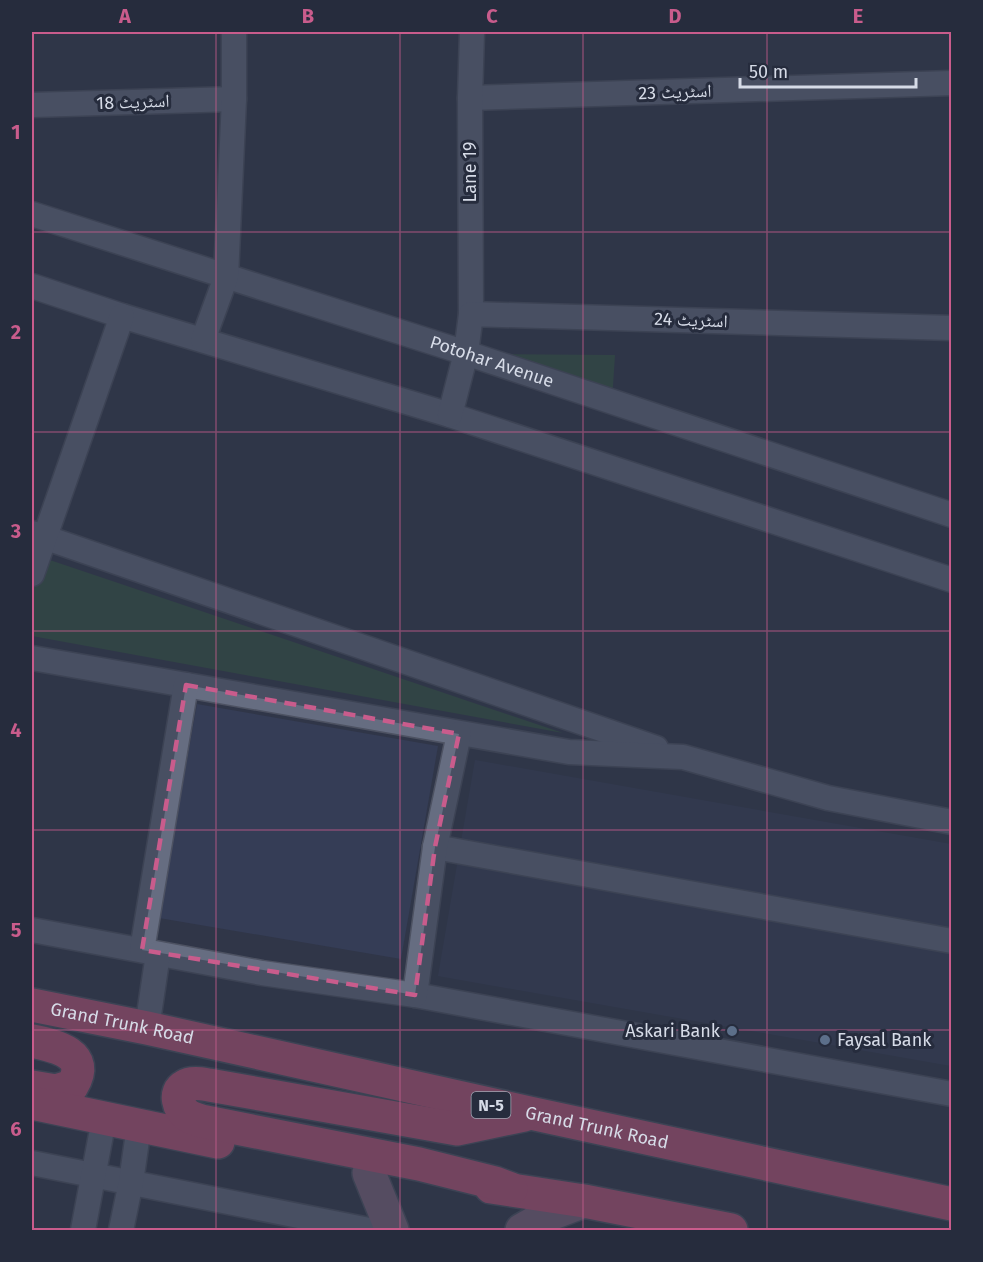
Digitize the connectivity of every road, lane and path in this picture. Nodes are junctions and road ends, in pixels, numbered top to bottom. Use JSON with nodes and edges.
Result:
{"nodes":[{"id":1,"x":234,"y":32,"type":"edge"},
{"id":2,"x":472,"y":32,"type":"edge"},
{"id":3,"x":951,"y":83,"type":"edge"},
{"id":4,"x":470,"y":98,"type":"junction"},
{"id":5,"x":234,"y":99,"type":"junction"},
{"id":6,"x":32,"y":105,"type":"edge"},
{"id":7,"x":32,"y":214,"type":"edge"},
{"id":8,"x":226,"y":277,"type":"junction"},
{"id":9,"x":32,"y":286,"type":"edge"},
{"id":10,"x":471,"y":314,"type":"junction"},
{"id":11,"x":122,"y":316,"type":"junction"},
{"id":12,"x":951,"y":328,"type":"edge"},
{"id":13,"x":203,"y":340,"type":"junction"},
{"id":14,"x":466,"y":353,"type":"junction"},
{"id":15,"x":450,"y":415,"type":"junction"},
{"id":16,"x":951,"y":514,"type":"edge"},
{"id":17,"x":38,"y":535,"type":"edge"},
{"id":18,"x":32,"y":574,"type":"edge"},
{"id":19,"x":951,"y":580,"type":"edge"},
{"id":20,"x":32,"y":658,"type":"edge"},
{"id":21,"x":186,"y":685,"type":"junction"},
{"id":22,"x":459,"y":734,"type":"junction"},
{"id":23,"x":682,"y":757,"type":"junction"},
{"id":24,"x":951,"y":822,"type":"edge"},
{"id":25,"x":435,"y":847,"type":"junction"},
{"id":26,"x":32,"y":930,"type":"edge"},
{"id":27,"x":951,"y":942,"type":"edge"},
{"id":28,"x":150,"y":952,"type":"junction"},
{"id":29,"x":415,"y":995,"type":"junction"},
{"id":30,"x":32,"y":1005,"type":"edge"},
{"id":31,"x":147,"y":1028,"type":"junction"},
{"id":32,"x":32,"y":1041,"type":"edge"},
{"id":33,"x":32,"y":1087,"type":"edge"},
{"id":34,"x":951,"y":1094,"type":"edge"},
{"id":35,"x":32,"y":1103,"type":"edge"},
{"id":36,"x":530,"y":1113,"type":"junction"},
{"id":37,"x":104,"y":1119,"type":"junction"},
{"id":38,"x":140,"y":1126,"type":"junction"},
{"id":39,"x":32,"y":1163,"type":"edge"},
{"id":40,"x":369,"y":1173,"type":"junction"},
{"id":41,"x":94,"y":1175,"type":"junction"},
{"id":42,"x":131,"y":1182,"type":"junction"},
{"id":43,"x":511,"y":1189,"type":"junction"},
{"id":44,"x":584,"y":1201,"type":"junction"},
{"id":45,"x":951,"y":1204,"type":"edge"},
{"id":46,"x":83,"y":1230,"type":"edge"},
{"id":47,"x":121,"y":1230,"type":"edge"},
{"id":48,"x":369,"y":1230,"type":"edge"},
{"id":49,"x":392,"y":1230,"type":"edge"},
{"id":50,"x":522,"y":1230,"type":"edge"},
{"id":51,"x":731,"y":1230,"type":"edge"}],
"edges":[{"from":1,"to":5,"type":"street"},
{"from":2,"to":4,"type":"street","name":"Lane 19"},
{"from":3,"to":4,"type":"street","name":"اسٹریٹ 23"},
{"from":4,"to":10,"type":"street","name":"Lane 19"},
{"from":5,"to":6,"type":"street","name":"اسٹریٹ 18"},
{"from":5,"to":8,"type":"street"},
{"from":7,"to":8,"type":"street","name":"Potohar Avenue"},
{"from":8,"to":13,"type":"street"},
{"from":8,"to":14,"type":"street","name":"Potohar Avenue"},
{"from":9,"to":11,"type":"street"},
{"from":10,"to":12,"type":"street","name":"اسٹریٹ 24"},
{"from":10,"to":14,"type":"street"},
{"from":11,"to":13,"type":"street"},
{"from":11,"to":17,"type":"street"},
{"from":13,"to":15,"type":"street"},
{"from":14,"to":15,"type":"street"},
{"from":14,"to":16,"type":"street","name":"Potohar Avenue"},
{"from":15,"to":19,"type":"street"},
{"from":17,"to":18,"type":"street"},
{"from":17,"to":23,"type":"street"},
{"from":20,"to":21,"type":"street"},
{"from":21,"to":22,"type":"street"},
{"from":21,"to":28,"type":"street"},
{"from":22,"to":23,"type":"street"},
{"from":22,"to":25,"type":"street"},
{"from":23,"to":24,"type":"street"},
{"from":25,"to":27,"type":"street"},
{"from":25,"to":29,"type":"street"},
{"from":26,"to":28,"type":"street"},
{"from":28,"to":29,"type":"street"},
{"from":28,"to":31,"type":"street"},
{"from":29,"to":34,"type":"street"},
{"from":30,"to":31,"type":"highway","name":"Grand Trunk Road","number":"N-5"},
{"from":31,"to":36,"type":"highway","name":"Grand Trunk Road","number":"N-5"},
{"from":32,"to":33,"type":"highway"},
{"from":35,"to":37,"type":"highway"},
{"from":36,"to":43,"type":"highway"},
{"from":36,"to":45,"type":"highway","name":"Grand Trunk Road","number":"N-5"},
{"from":37,"to":38,"type":"highway"},
{"from":37,"to":41,"type":"street"},
{"from":38,"to":40,"type":"highway"},
{"from":38,"to":42,"type":"street"},
{"from":39,"to":41,"type":"street"},
{"from":40,"to":43,"type":"highway"},
{"from":40,"to":49,"type":"street"},
{"from":41,"to":42,"type":"street"},
{"from":41,"to":46,"type":"street"},
{"from":42,"to":47,"type":"street"},
{"from":42,"to":48,"type":"street"},
{"from":43,"to":44,"type":"highway"},
{"from":44,"to":50,"type":"street"},
{"from":44,"to":51,"type":"highway"}]}
